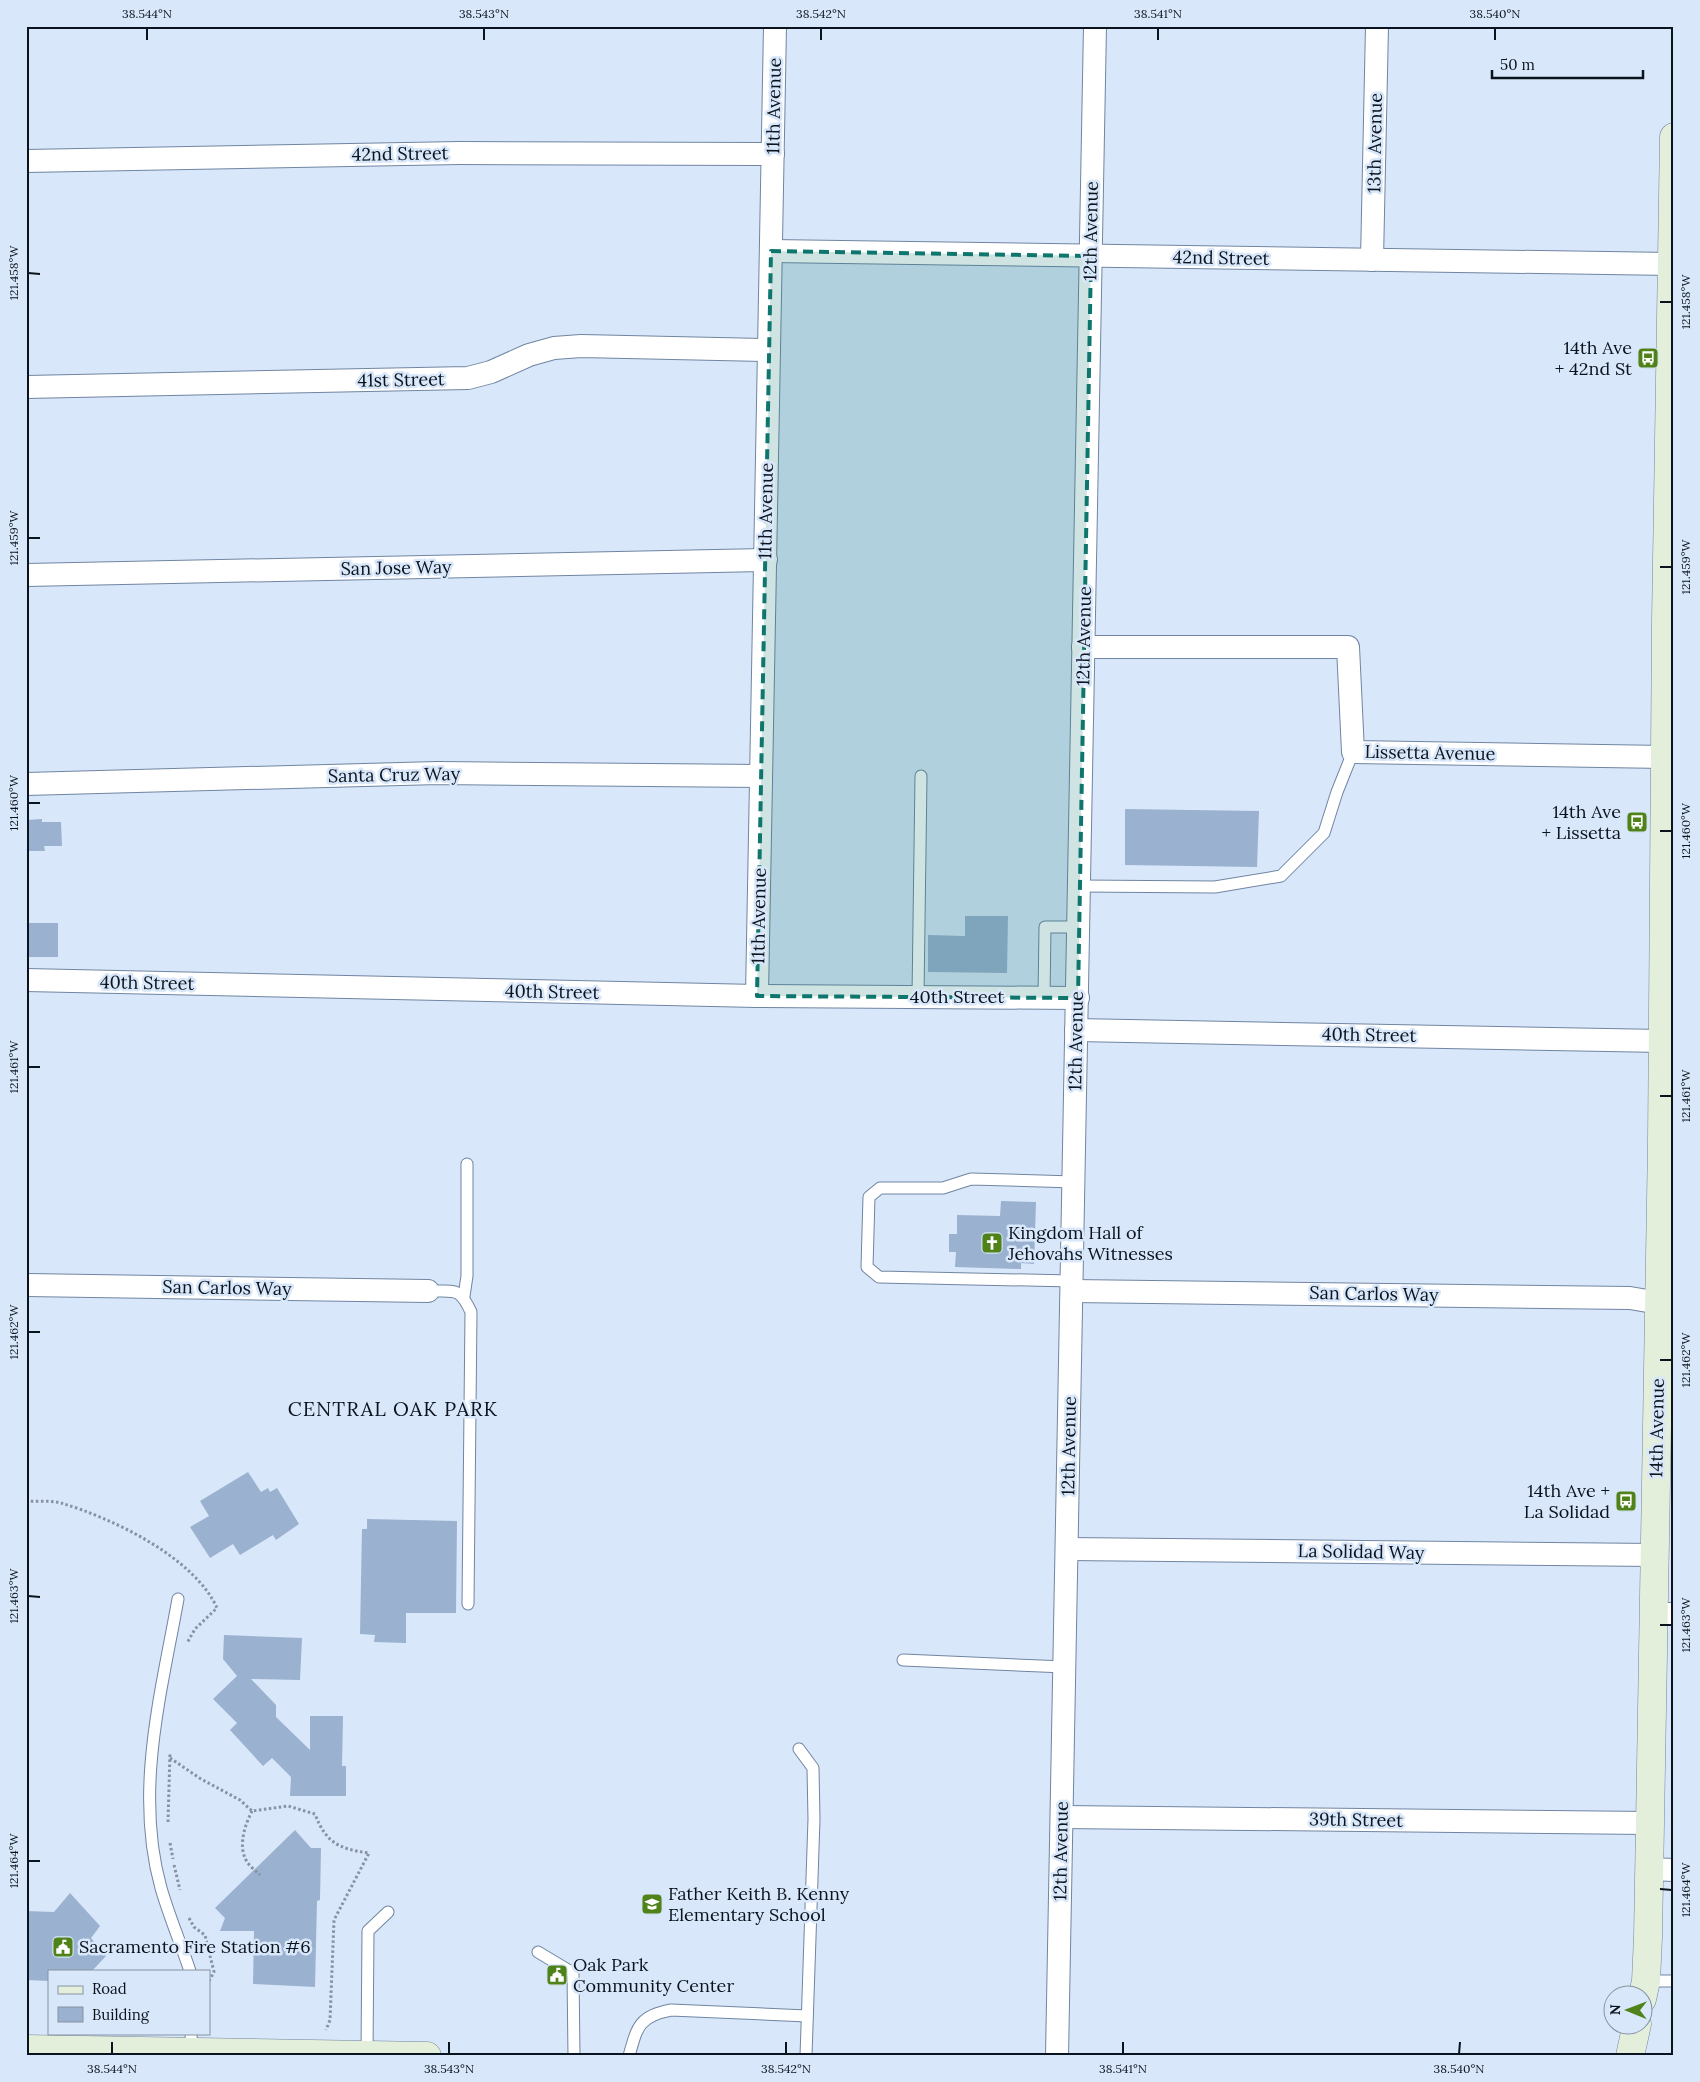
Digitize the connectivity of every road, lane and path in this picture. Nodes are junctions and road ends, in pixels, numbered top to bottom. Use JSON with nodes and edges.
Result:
{"nodes":[{"id":1,"x":775,"y":26,"type":"edge"},
{"id":2,"x":1095,"y":26,"type":"edge"},
{"id":3,"x":1377,"y":26,"type":"edge"},
{"id":4,"x":1674,"y":137,"type":"edge"},
{"id":5,"x":773,"y":154,"type":"junction"},
{"id":6,"x":26,"y":160,"type":"edge"},
{"id":7,"x":1673,"y":175,"type":"edge"},
{"id":8,"x":771,"y":252,"type":"junction"},
{"id":9,"x":1091,"y":256,"type":"junction"},
{"id":10,"x":1372,"y":260,"type":"junction"},
{"id":11,"x":1672,"y":264,"type":"junction"},
{"id":12,"x":1672,"y":334,"type":"edge"},
{"id":13,"x":769,"y":350,"type":"junction"},
{"id":14,"x":26,"y":387,"type":"edge"},
{"id":15,"x":766,"y":560,"type":"junction"},
{"id":16,"x":26,"y":575,"type":"edge"},
{"id":17,"x":1670,"y":598,"type":"edge"},
{"id":18,"x":1084,"y":647,"type":"junction"},
{"id":19,"x":1354,"y":752,"type":"junction"},
{"id":20,"x":1665,"y":757,"type":"junction"},
{"id":21,"x":762,"y":776,"type":"junction"},
{"id":22,"x":921,"y":776,"type":"dead end"},
{"id":23,"x":26,"y":784,"type":"edge"},
{"id":24,"x":1669,"y":878,"type":"edge"},
{"id":25,"x":1080,"y":886,"type":"junction"},
{"id":26,"x":1079,"y":927,"type":"junction"},
{"id":27,"x":26,"y":980,"type":"edge"},
{"id":28,"x":757,"y":996,"type":"junction"},
{"id":29,"x":918,"y":996,"type":"junction"},
{"id":30,"x":1044,"y":997,"type":"junction"},
{"id":31,"x":1078,"y":998,"type":"junction"},
{"id":32,"x":1076,"y":1030,"type":"junction"},
{"id":33,"x":1662,"y":1041,"type":"junction"},
{"id":34,"x":1668,"y":1143,"type":"edge"},
{"id":35,"x":467,"y":1164,"type":"dead end"},
{"id":36,"x":1074,"y":1182,"type":"junction"},
{"id":37,"x":26,"y":1285,"type":"edge"},
{"id":38,"x":1072,"y":1286,"type":"junction"},
{"id":39,"x":428,"y":1291,"type":"joint"},
{"id":40,"x":464,"y":1296,"type":"junction"},
{"id":41,"x":1666,"y":1307,"type":"edge"},
{"id":42,"x":1067,"y":1549,"type":"junction"},
{"id":43,"x":1655,"y":1555,"type":"junction"},
{"id":44,"x":178,"y":1599,"type":"dead end"},
{"id":45,"x":468,"y":1604,"type":"dead end"},
{"id":46,"x":1664,"y":1614,"type":"edge"},
{"id":47,"x":903,"y":1660,"type":"dead end"},
{"id":48,"x":1065,"y":1666,"type":"junction"},
{"id":49,"x":799,"y":1749,"type":"dead end"},
{"id":50,"x":170,"y":1758,"type":"dead end"},
{"id":51,"x":252,"y":1811,"type":"junction"},
{"id":52,"x":1062,"y":1817,"type":"junction"},
{"id":53,"x":1650,"y":1823,"type":"junction"},
{"id":54,"x":1662,"y":1870,"type":"edge"},
{"id":55,"x":260,"y":1875,"type":"dead end"},
{"id":56,"x":388,"y":1912,"type":"dead end"},
{"id":57,"x":538,"y":1952,"type":"dead end"},
{"id":58,"x":190,"y":1970,"type":"edge"},
{"id":59,"x":1674,"y":1981,"type":"edge"},
{"id":60,"x":1645,"y":1984,"type":"edge"},
{"id":61,"x":1652,"y":1988,"type":"edge"},
{"id":62,"x":807,"y":2016,"type":"junction"},
{"id":63,"x":326,"y":2030,"type":"dead end"},
{"id":64,"x":1636,"y":2034,"type":"edge"},
{"id":65,"x":192,"y":2043,"type":"edge"},
{"id":66,"x":26,"y":2049,"type":"edge"},
{"id":67,"x":124,"y":2054,"type":"edge"},
{"id":68,"x":367,"y":2054,"type":"junction"},
{"id":69,"x":428,"y":2056,"type":"edge"},
{"id":70,"x":574,"y":2056,"type":"edge"},
{"id":71,"x":629,"y":2056,"type":"edge"},
{"id":72,"x":806,"y":2056,"type":"edge"},
{"id":73,"x":1058,"y":2056,"type":"edge"},
{"id":74,"x":1630,"y":2056,"type":"edge"}],
"edges":[{"from":1,"to":5,"type":"street","name":"11th Avenue"},
{"from":2,"to":9,"type":"street","name":"12th Avenue"},
{"from":3,"to":10,"type":"street","name":"13th Avenue"},
{"from":4,"to":7,"type":"street","name":"14th Avenue"},
{"from":5,"to":6,"type":"street","name":"42nd Street"},
{"from":5,"to":8,"type":"street","name":"11th Avenue"},
{"from":7,"to":11,"type":"street","name":"14th Avenue"},
{"from":8,"to":9,"type":"street","name":"42nd Street"},
{"from":8,"to":13,"type":"street","name":"11th Avenue"},
{"from":9,"to":10,"type":"street","name":"42nd Street"},
{"from":9,"to":18,"type":"street","name":"12th Avenue"},
{"from":10,"to":11,"type":"street","name":"42nd Street"},
{"from":11,"to":12,"type":"street","name":"14th Avenue"},
{"from":12,"to":17,"type":"street","name":"14th Avenue"},
{"from":13,"to":14,"type":"street","name":"41st Street"},
{"from":13,"to":15,"type":"street","name":"11th Avenue"},
{"from":15,"to":16,"type":"street","name":"San Jose Way"},
{"from":15,"to":21,"type":"street","name":"11th Avenue"},
{"from":17,"to":20,"type":"street","name":"14th Avenue"},
{"from":18,"to":19,"type":"street","name":"Lissetta Avenue"},
{"from":18,"to":25,"type":"street","name":"12th Avenue"},
{"from":19,"to":20,"type":"street","name":"Lissetta Avenue"},
{"from":19,"to":25,"type":"lane"},
{"from":20,"to":24,"type":"street","name":"14th Avenue"},
{"from":21,"to":23,"type":"street","name":"Santa Cruz Way"},
{"from":21,"to":28,"type":"street","name":"11th Avenue"},
{"from":22,"to":29,"type":"lane"},
{"from":24,"to":33,"type":"street","name":"14th Avenue"},
{"from":25,"to":26,"type":"street","name":"12th Avenue"},
{"from":26,"to":30,"type":"lane"},
{"from":26,"to":31,"type":"street","name":"12th Avenue"},
{"from":27,"to":28,"type":"street","name":"40th Street"},
{"from":28,"to":29,"type":"street","name":"40th Street"},
{"from":29,"to":30,"type":"street","name":"40th Street"},
{"from":30,"to":31,"type":"street","name":"40th Street"},
{"from":31,"to":32,"type":"street","name":"12th Avenue"},
{"from":32,"to":33,"type":"street","name":"40th Street"},
{"from":32,"to":36,"type":"street","name":"12th Avenue"},
{"from":33,"to":34,"type":"street","name":"14th Avenue"},
{"from":34,"to":41,"type":"street","name":"14th Avenue"},
{"from":35,"to":40,"type":"lane"},
{"from":36,"to":38,"type":"street","name":"12th Avenue"},
{"from":36,"to":38,"type":"lane"},
{"from":37,"to":39,"type":"street","name":"San Carlos Way"},
{"from":38,"to":41,"type":"street","name":"San Carlos Way"},
{"from":38,"to":42,"type":"street","name":"12th Avenue"},
{"from":39,"to":40,"type":"lane"},
{"from":40,"to":45,"type":"lane"},
{"from":41,"to":43,"type":"street","name":"14th Avenue"},
{"from":42,"to":43,"type":"street","name":"La Solidad Way"},
{"from":42,"to":48,"type":"street","name":"12th Avenue"},
{"from":43,"to":46,"type":"street","name":"14th Avenue"},
{"from":44,"to":58,"type":"lane"},
{"from":46,"to":53,"type":"street","name":"14th Avenue"},
{"from":47,"to":48,"type":"lane"},
{"from":48,"to":52,"type":"street","name":"12th Avenue"},
{"from":49,"to":62,"type":"lane"},
{"from":50,"to":51,"type":"path"},
{"from":51,"to":55,"type":"path"},
{"from":51,"to":63,"type":"path"},
{"from":52,"to":53,"type":"street","name":"39th Street"},
{"from":52,"to":73,"type":"street","name":"12th Avenue"},
{"from":53,"to":54,"type":"street","name":"14th Avenue"},
{"from":54,"to":60,"type":"street","name":"14th Avenue"},
{"from":56,"to":68,"type":"lane"},
{"from":57,"to":70,"type":"lane"},
{"from":59,"to":61,"type":"lane"},
{"from":62,"to":71,"type":"lane"},
{"from":62,"to":72,"type":"lane"},
{"from":64,"to":74,"type":"street"},
{"from":65,"to":67,"type":"street"},
{"from":65,"to":68,"type":"street"},
{"from":66,"to":67,"type":"street"},
{"from":68,"to":69,"type":"street"}]}
